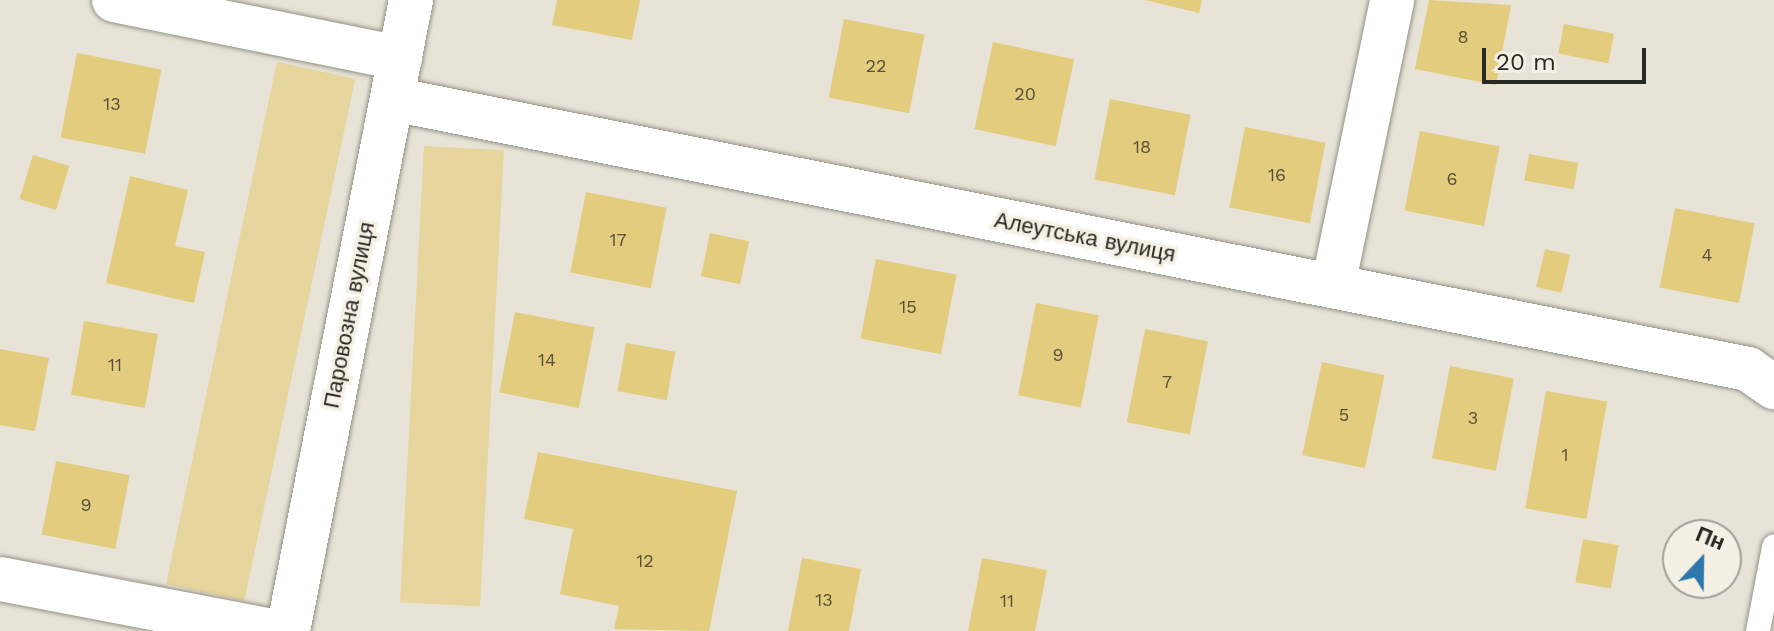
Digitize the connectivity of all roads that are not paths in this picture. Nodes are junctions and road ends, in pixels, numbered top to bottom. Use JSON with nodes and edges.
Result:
{"nodes":[{"id":1,"x":114,"y":0,"type":"edge"},
{"id":2,"x":411,"y":0,"type":"edge"},
{"id":3,"x":1392,"y":0,"type":"edge"},
{"id":4,"x":396,"y":78,"type":"junction"},
{"id":5,"x":1333,"y":286,"type":"junction"},
{"id":6,"x":1774,"y":387,"type":"edge"},
{"id":7,"x":1774,"y":547,"type":"edge"},
{"id":8,"x":0,"y":579,"type":"edge"},
{"id":9,"x":272,"y":631,"type":"edge"},
{"id":10,"x":288,"y":631,"type":"edge"},
{"id":11,"x":1758,"y":631,"type":"edge"}],
"edges":[{"from":1,"to":4,"type":"street","name":"Алеутська вулиця"},
{"from":2,"to":4,"type":"street","name":"Паровозна вулиця"},
{"from":3,"to":5,"type":"street"},
{"from":4,"to":5,"type":"street","name":"Алеутська вулиця"},
{"from":4,"to":10,"type":"street","name":"Паровозна вулиця"},
{"from":5,"to":6,"type":"street","name":"Алеутська вулиця"},
{"from":7,"to":11,"type":"lane"},
{"from":8,"to":9,"type":"street"}]}
